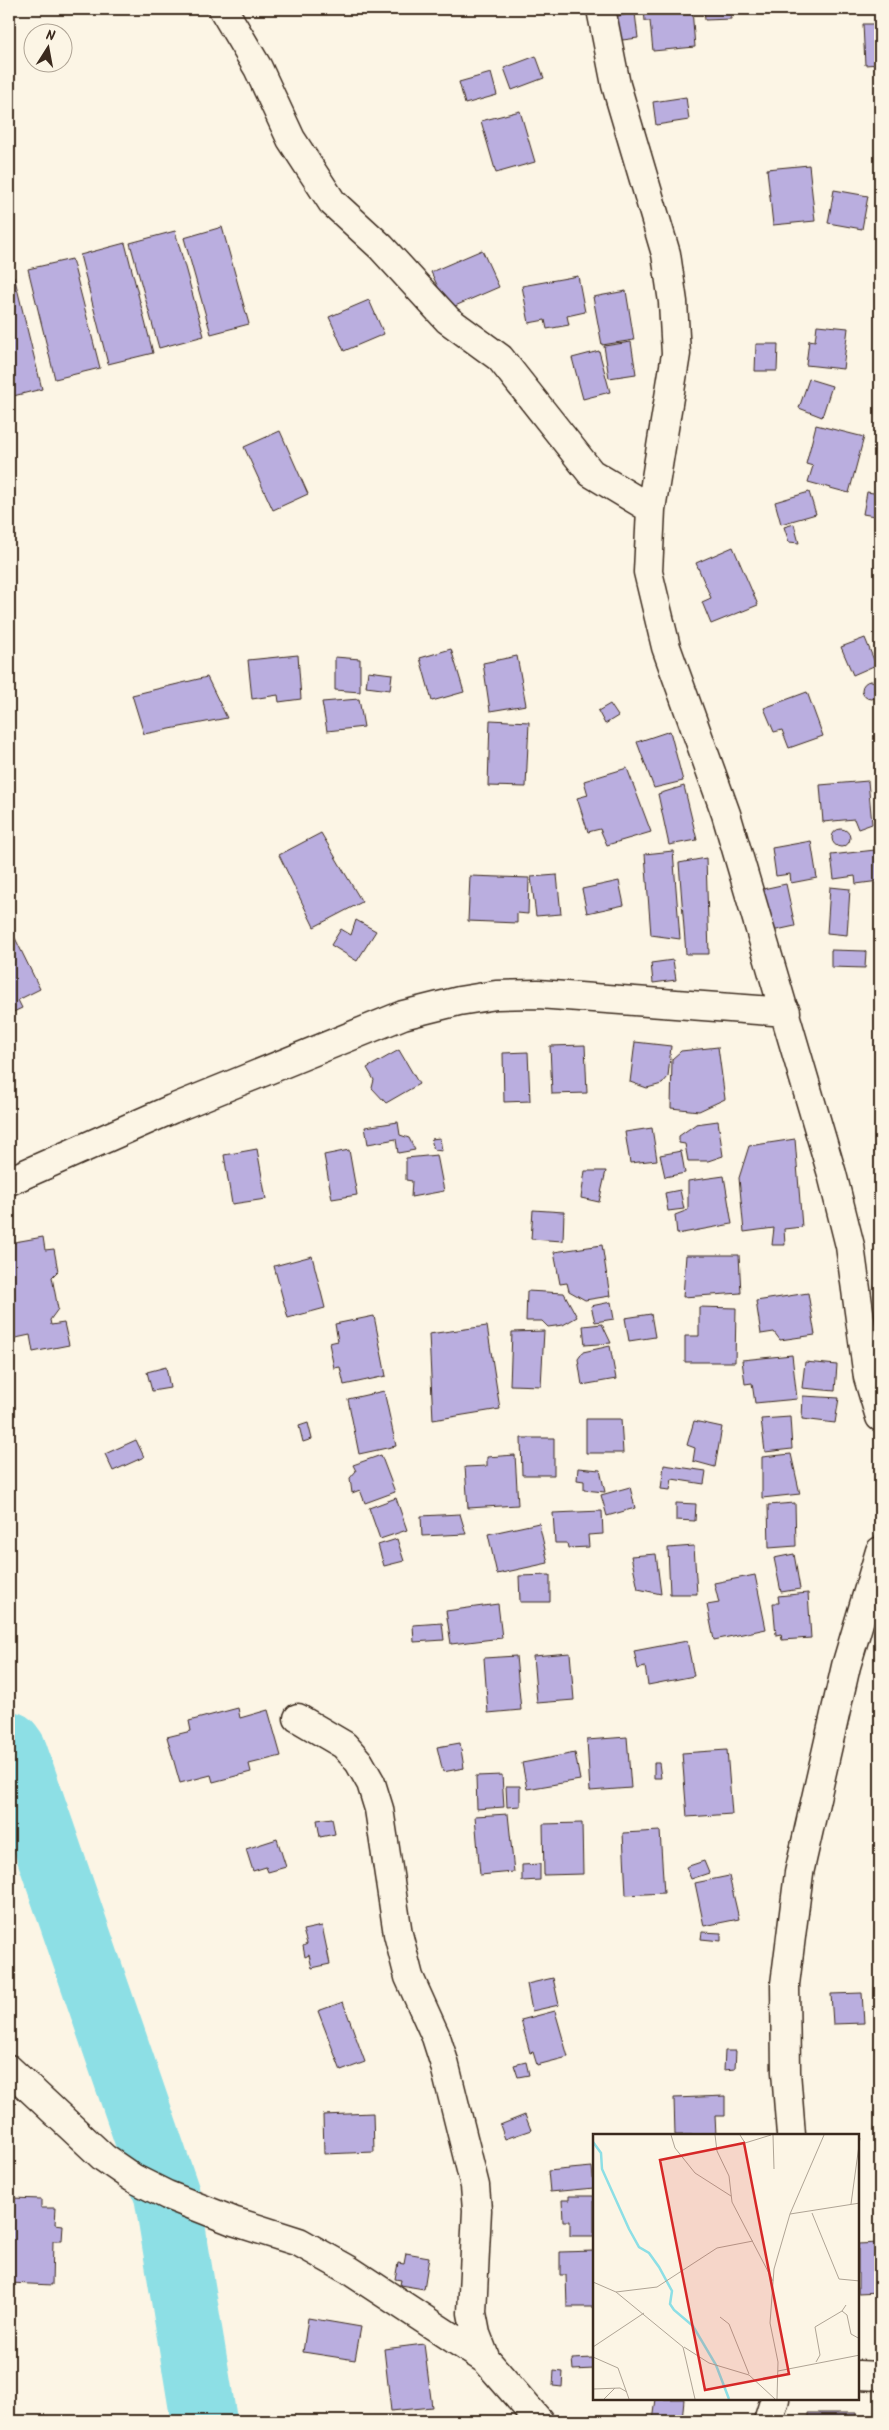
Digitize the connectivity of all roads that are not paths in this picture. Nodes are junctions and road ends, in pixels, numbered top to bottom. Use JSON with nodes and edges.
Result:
{"nodes":[{"id":1,"x":223,"y":9,"type":"edge"},
{"id":2,"x":602,"y":9,"type":"edge"},
{"id":3,"x":651,"y":509,"type":"junction"},
{"id":4,"x":786,"y":1012,"type":"junction"},
{"id":5,"x":9,"y":1181,"type":"edge"},
{"id":6,"x":880,"y":1417,"type":"edge"},
{"id":7,"x":880,"y":1551,"type":"edge"},
{"id":8,"x":298,"y":1718,"type":"dead end"},
{"id":9,"x":9,"y":2069,"type":"edge"},
{"id":10,"x":791,"y":2134,"type":"edge"},
{"id":11,"x":486,"y":2360,"type":"junction"},
{"id":12,"x":859,"y":2375,"type":"edge"},
{"id":13,"x":880,"y":2376,"type":"edge"},
{"id":14,"x":774,"y":2400,"type":"edge"},
{"id":15,"x":539,"y":2421,"type":"edge"},
{"id":16,"x":768,"y":2421,"type":"edge"}],
"edges":[{"from":1,"to":3,"type":"street"},
{"from":2,"to":3,"type":"street"},
{"from":3,"to":4,"type":"street"},
{"from":4,"to":5,"type":"street"},
{"from":4,"to":6,"type":"street"},
{"from":7,"to":10,"type":"street"},
{"from":8,"to":11,"type":"street"},
{"from":9,"to":11,"type":"street"},
{"from":11,"to":15,"type":"street"},
{"from":12,"to":13,"type":"street"},
{"from":14,"to":16,"type":"street"}]}
